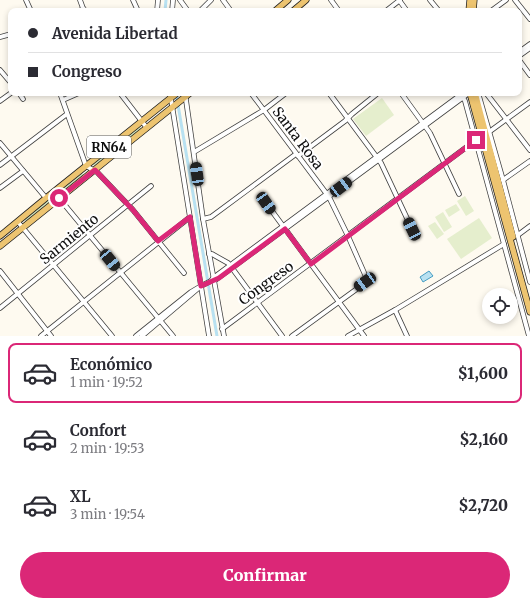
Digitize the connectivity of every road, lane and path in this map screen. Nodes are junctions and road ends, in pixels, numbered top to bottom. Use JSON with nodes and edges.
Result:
{"nodes":[{"id":1,"x":211,"y":0,"type":"edge"},
{"id":2,"x":306,"y":0,"type":"edge"},
{"id":3,"x":400,"y":0,"type":"edge"},
{"id":4,"x":430,"y":0,"type":"edge"},
{"id":5,"x":506,"y":0,"type":"edge"},
{"id":6,"x":515,"y":0,"type":"edge"},
{"id":7,"x":203,"y":8,"type":"edge"},
{"id":8,"x":297,"y":8,"type":"edge"},
{"id":9,"x":390,"y":8,"type":"edge"},
{"id":10,"x":437,"y":8,"type":"edge"},
{"id":11,"x":495,"y":8,"type":"edge"},
{"id":12,"x":521,"y":8,"type":"edge"},
{"id":13,"x":522,"y":9,"type":"edge"},
{"id":14,"x":530,"y":19,"type":"edge"},
{"id":15,"x":522,"y":64,"type":"edge"},
{"id":16,"x":0,"y":70,"type":"edge"},
{"id":17,"x":530,"y":75,"type":"edge"},
{"id":18,"x":8,"y":79,"type":"edge"},
{"id":19,"x":61,"y":96,"type":"edge"},
{"id":20,"x":72,"y":96,"type":"edge"},
{"id":21,"x":122,"y":96,"type":"edge"},
{"id":22,"x":172,"y":96,"type":"edge"},
{"id":23,"x":173,"y":96,"type":"edge"},
{"id":24,"x":185,"y":96,"type":"edge"},
{"id":25,"x":186,"y":96,"type":"edge"},
{"id":26,"x":253,"y":96,"type":"edge"},
{"id":27,"x":282,"y":96,"type":"edge"},
{"id":28,"x":331,"y":96,"type":"edge"},
{"id":29,"x":374,"y":96,"type":"edge"},
{"id":30,"x":402,"y":96,"type":"edge"},
{"id":31,"x":461,"y":96,"type":"edge"},
{"id":32,"x":462,"y":96,"type":"edge"},
{"id":33,"x":470,"y":96,"type":"edge"},
{"id":34,"x":476,"y":96,"type":"edge"},
{"id":35,"x":479,"y":96,"type":"edge"},
{"id":36,"x":488,"y":96,"type":"edge"},
{"id":37,"x":63,"y":100,"type":"junction"},
{"id":38,"x":530,"y":102,"type":"edge"},
{"id":39,"x":174,"y":106,"type":"junction"},
{"id":40,"x":264,"y":110,"type":"junction"},
{"id":41,"x":67,"y":114,"type":"junction"},
{"id":42,"x":348,"y":118,"type":"junction"},
{"id":43,"x":507,"y":120,"type":"junction"},
{"id":44,"x":142,"y":121,"type":"junction"},
{"id":45,"x":424,"y":124,"type":"junction"},
{"id":46,"x":147,"y":128,"type":"junction"},
{"id":47,"x":489,"y":132,"type":"junction"},
{"id":48,"x":476,"y":140,"type":"junction"},
{"id":49,"x":0,"y":143,"type":"edge"},
{"id":50,"x":530,"y":150,"type":"edge"},
{"id":51,"x":194,"y":152,"type":"junction"},
{"id":52,"x":297,"y":155,"type":"junction"},
{"id":53,"x":10,"y":157,"type":"junction"},
{"id":54,"x":378,"y":158,"type":"junction"},
{"id":55,"x":530,"y":161,"type":"edge"},
{"id":56,"x":0,"y":164,"type":"edge"},
{"id":57,"x":444,"y":164,"type":"junction"},
{"id":58,"x":86,"y":166,"type":"junction"},
{"id":59,"x":95,"y":170,"type":"junction"},
{"id":60,"x":23,"y":171,"type":"junction"},
{"id":61,"x":503,"y":180,"type":"junction"},
{"id":62,"x":151,"y":186,"type":"dead end"},
{"id":63,"x":0,"y":188,"type":"edge"},
{"id":64,"x":459,"y":194,"type":"dead end"},
{"id":65,"x":328,"y":195,"type":"junction"},
{"id":66,"x":46,"y":198,"type":"junction"},
{"id":67,"x":59,"y":198,"type":"junction"},
{"id":68,"x":398,"y":198,"type":"junction"},
{"id":69,"x":266,"y":203,"type":"dead end"},
{"id":70,"x":128,"y":205,"type":"junction"},
{"id":71,"x":190,"y":217,"type":"junction"},
{"id":72,"x":203,"y":219,"type":"junction"},
{"id":73,"x":18,"y":222,"type":"junction"},
{"id":74,"x":530,"y":226,"type":"edge"},
{"id":75,"x":24,"y":227,"type":"junction"},
{"id":76,"x":284,"y":228,"type":"junction"},
{"id":77,"x":412,"y":229,"type":"dead end"},
{"id":78,"x":518,"y":235,"type":"junction"},
{"id":79,"x":0,"y":236,"type":"edge"},
{"id":80,"x":90,"y":236,"type":"junction"},
{"id":81,"x":348,"y":236,"type":"junction"},
{"id":82,"x":158,"y":241,"type":"junction"},
{"id":83,"x":504,"y":244,"type":"junction"},
{"id":84,"x":0,"y":246,"type":"edge"},
{"id":85,"x":209,"y":254,"type":"junction"},
{"id":86,"x":311,"y":264,"type":"junction"},
{"id":87,"x":54,"y":266,"type":"junction"},
{"id":88,"x":231,"y":267,"type":"junction"},
{"id":89,"x":0,"y":271,"type":"edge"},
{"id":90,"x":120,"y":272,"type":"junction"},
{"id":91,"x":184,"y":273,"type":"dead end"},
{"id":92,"x":213,"y":280,"type":"junction"},
{"id":93,"x":530,"y":281,"type":"edge"},
{"id":94,"x":202,"y":285,"type":"junction"},
{"id":95,"x":18,"y":295,"type":"junction"},
{"id":96,"x":530,"y":299,"type":"edge"},
{"id":97,"x":339,"y":301,"type":"junction"},
{"id":98,"x":84,"y":302,"type":"junction"},
{"id":99,"x":257,"y":303,"type":"junction"},
{"id":100,"x":0,"y":308,"type":"edge"},
{"id":101,"x":395,"y":310,"type":"junction"},
{"id":102,"x":530,"y":312,"type":"edge"},
{"id":103,"x":159,"y":319,"type":"junction"},
{"id":104,"x":222,"y":329,"type":"junction"},
{"id":105,"x":360,"y":330,"type":"junction"},
{"id":106,"x":48,"y":331,"type":"junction"},
{"id":107,"x":42,"y":336,"type":"edge"},
{"id":108,"x":51,"y":336,"type":"edge"},
{"id":109,"x":112,"y":336,"type":"edge"},
{"id":110,"x":136,"y":336,"type":"edge"},
{"id":111,"x":142,"y":336,"type":"edge"},
{"id":112,"x":173,"y":336,"type":"edge"},
{"id":113,"x":209,"y":336,"type":"edge"},
{"id":114,"x":224,"y":336,"type":"edge"},
{"id":115,"x":282,"y":336,"type":"edge"},
{"id":116,"x":292,"y":336,"type":"edge"},
{"id":117,"x":348,"y":336,"type":"edge"},
{"id":118,"x":364,"y":336,"type":"edge"},
{"id":119,"x":407,"y":336,"type":"edge"},
{"id":120,"x":529,"y":336,"type":"edge"}],
"edges":[{"from":1,"to":7,"type":"street"},
{"from":2,"to":8,"type":"main road"},
{"from":3,"to":9,"type":"street"},
{"from":4,"to":10,"type":"street"},
{"from":5,"to":11,"type":"street"},
{"from":6,"to":12,"type":"street"},
{"from":13,"to":14,"type":"street"},
{"from":15,"to":17,"type":"street"},
{"from":16,"to":18,"type":"street"},
{"from":19,"to":37,"type":"street"},
{"from":20,"to":37,"type":"street"},
{"from":21,"to":44,"type":"street"},
{"from":22,"to":44,"type":"main road","number":"RN64"},
{"from":23,"to":39,"type":"street"},
{"from":24,"to":39,"type":"main road","number":"RN64"},
{"from":25,"to":51,"type":"street"},
{"from":26,"to":40,"type":"street","name":"Santa Rosa"},
{"from":27,"to":40,"type":"street"},
{"from":28,"to":42,"type":"street"},
{"from":29,"to":42,"type":"street"},
{"from":30,"to":45,"type":"street"},
{"from":31,"to":45,"type":"street"},
{"from":32,"to":48,"type":"street"},
{"from":33,"to":102,"type":"main road"},
{"from":34,"to":96,"type":"main road"},
{"from":35,"to":47,"type":"street"},
{"from":36,"to":43,"type":"street"},
{"from":37,"to":41,"type":"street"},
{"from":38,"to":43,"type":"street"},
{"from":39,"to":46,"type":"main road","number":"RN64"},
{"from":39,"to":71,"type":"street"},
{"from":40,"to":51,"type":"street"},
{"from":40,"to":52,"type":"street","name":"Santa Rosa"},
{"from":41,"to":53,"type":"street"},
{"from":41,"to":58,"type":"street"},
{"from":42,"to":52,"type":"street"},
{"from":42,"to":54,"type":"street"},
{"from":43,"to":47,"type":"street"},
{"from":43,"to":50,"type":"street"},
{"from":44,"to":46,"type":"street"},
{"from":44,"to":58,"type":"main road","number":"RN64"},
{"from":45,"to":54,"type":"street"},
{"from":45,"to":57,"type":"street"},
{"from":46,"to":59,"type":"main road","number":"RN64"},
{"from":47,"to":61,"type":"street"},
{"from":48,"to":57,"type":"street","name":"Congreso"},
{"from":48,"to":83,"type":"street"},
{"from":49,"to":53,"type":"street"},
{"from":51,"to":72,"type":"street"},
{"from":52,"to":65,"type":"street","name":"Santa Rosa"},
{"from":52,"to":72,"type":"street"},
{"from":53,"to":56,"type":"street"},
{"from":53,"to":60,"type":"street"},
{"from":54,"to":65,"type":"street"},
{"from":54,"to":68,"type":"street"},
{"from":55,"to":61,"type":"street"},
{"from":57,"to":64,"type":"street"},
{"from":57,"to":68,"type":"street","name":"Congreso"},
{"from":58,"to":59,"type":"street"},
{"from":58,"to":66,"type":"main road","number":"RN64"},
{"from":59,"to":67,"type":"main road","number":"RN64"},
{"from":59,"to":70,"type":"street"},
{"from":60,"to":63,"type":"street"},
{"from":60,"to":66,"type":"street"},
{"from":61,"to":78,"type":"street"},
{"from":62,"to":70,"type":"street","name":"Sarmiento"},
{"from":65,"to":76,"type":"street"},
{"from":65,"to":81,"type":"street","name":"Santa Rosa"},
{"from":66,"to":73,"type":"main road","number":"RN64"},
{"from":67,"to":75,"type":"main road","number":"RN64"},
{"from":67,"to":80,"type":"street"},
{"from":68,"to":77,"type":"street"},
{"from":68,"to":81,"type":"street","name":"Congreso"},
{"from":69,"to":76,"type":"street"},
{"from":70,"to":80,"type":"street","name":"Sarmiento"},
{"from":70,"to":82,"type":"street"},
{"from":71,"to":82,"type":"street"},
{"from":71,"to":94,"type":"street"},
{"from":72,"to":85,"type":"street"},
{"from":73,"to":75,"type":"street"},
{"from":73,"to":79,"type":"main road","number":"RN64"},
{"from":74,"to":78,"type":"street"},
{"from":75,"to":84,"type":"main road","number":"RN64"},
{"from":75,"to":87,"type":"street"},
{"from":76,"to":86,"type":"street"},
{"from":76,"to":88,"type":"street"},
{"from":78,"to":93,"type":"street"},
{"from":80,"to":87,"type":"street","name":"Sarmiento"},
{"from":80,"to":90,"type":"street"},
{"from":81,"to":86,"type":"street","name":"Congreso"},
{"from":81,"to":97,"type":"street","name":"Santa Rosa"},
{"from":82,"to":90,"type":"street"},
{"from":82,"to":91,"type":"street"},
{"from":83,"to":101,"type":"street"},
{"from":83,"to":120,"type":"street"},
{"from":85,"to":88,"type":"street"},
{"from":85,"to":92,"type":"street"},
{"from":86,"to":97,"type":"street"},
{"from":86,"to":99,"type":"street","name":"Congreso"},
{"from":87,"to":95,"type":"street","name":"Sarmiento"},
{"from":87,"to":98,"type":"street"},
{"from":88,"to":92,"type":"street"},
{"from":88,"to":99,"type":"street"},
{"from":89,"to":95,"type":"street"},
{"from":90,"to":98,"type":"street"},
{"from":90,"to":103,"type":"street"},
{"from":92,"to":94,"type":"street"},
{"from":92,"to":104,"type":"street"},
{"from":94,"to":103,"type":"street"},
{"from":94,"to":113,"type":"street"},
{"from":95,"to":100,"type":"street","name":"Sarmiento"},
{"from":95,"to":106,"type":"street"},
{"from":97,"to":105,"type":"street"},
{"from":97,"to":116,"type":"street"},
{"from":98,"to":106,"type":"street"},
{"from":98,"to":109,"type":"street"},
{"from":99,"to":104,"type":"street","name":"Congreso"},
{"from":99,"to":115,"type":"street"},
{"from":101,"to":105,"type":"street"},
{"from":101,"to":119,"type":"street"},
{"from":103,"to":110,"type":"street"},
{"from":103,"to":111,"type":"street"},
{"from":103,"to":112,"type":"street"},
{"from":104,"to":114,"type":"street"},
{"from":105,"to":117,"type":"street"},
{"from":105,"to":118,"type":"street"},
{"from":106,"to":107,"type":"street"},
{"from":106,"to":108,"type":"street"}]}
